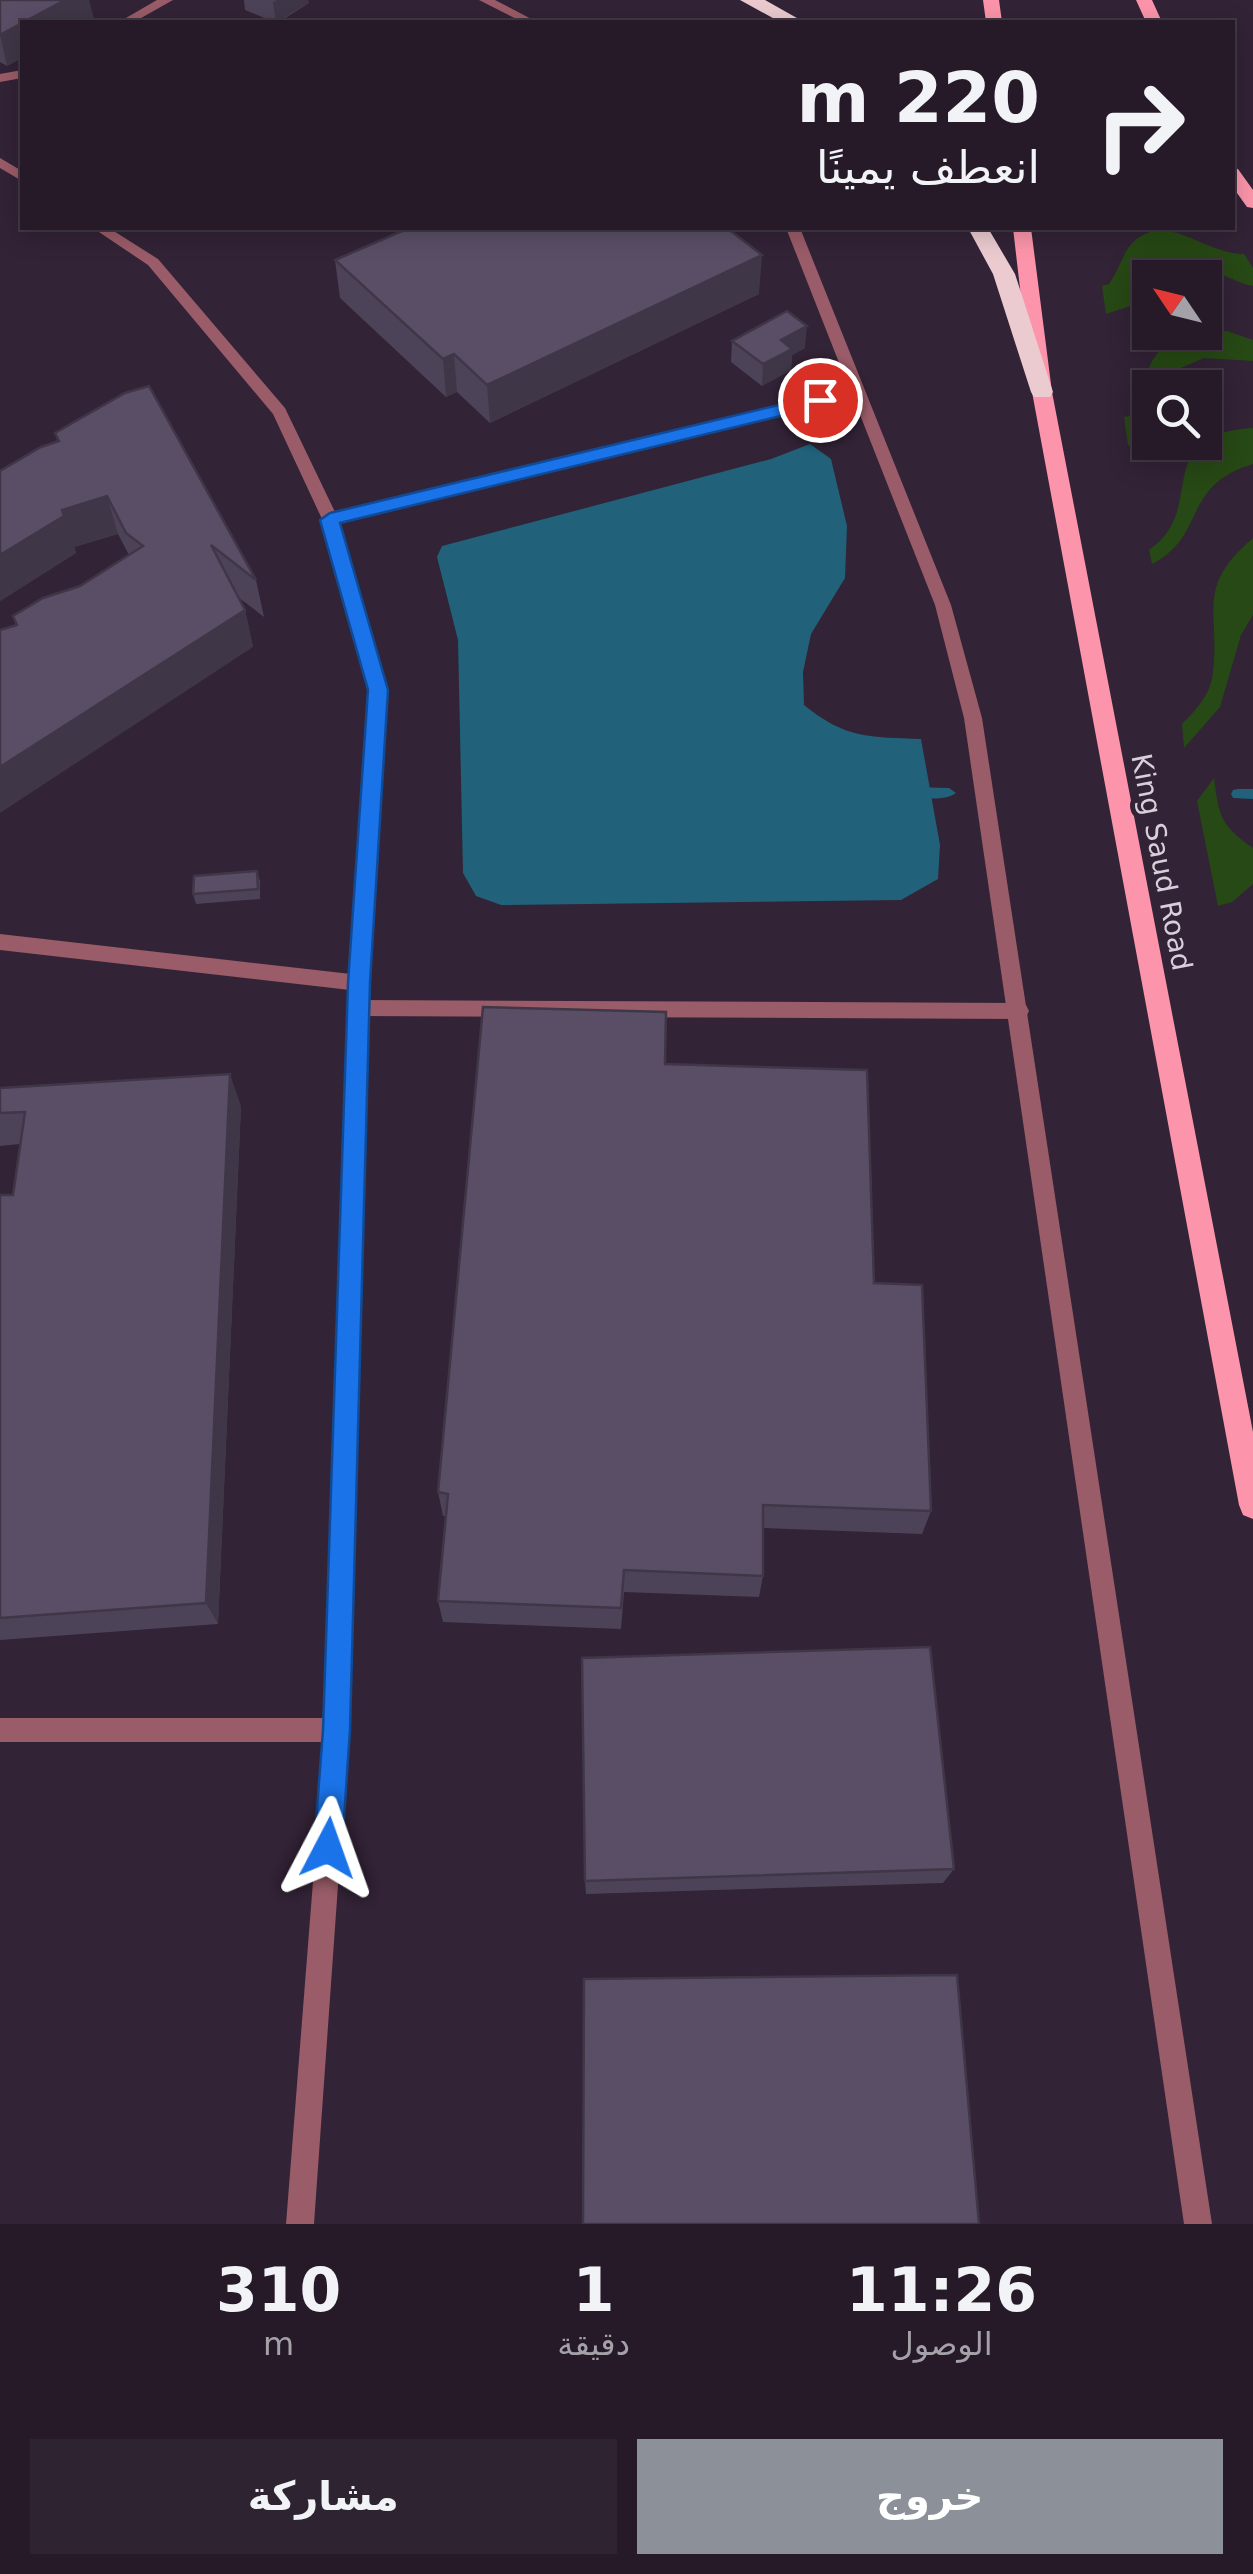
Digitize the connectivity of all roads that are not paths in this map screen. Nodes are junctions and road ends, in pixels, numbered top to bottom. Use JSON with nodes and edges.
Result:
{"nodes":[{"id":1,"x":167,"y":0,"type":"edge"},
{"id":2,"x":485,"y":0,"type":"edge"},
{"id":3,"x":750,"y":0,"type":"edge"},
{"id":4,"x":129,"y":20,"type":"edge"},
{"id":5,"x":527,"y":20,"type":"edge"},
{"id":6,"x":790,"y":20,"type":"edge"},
{"id":7,"x":1235,"y":177,"type":"edge"},
{"id":8,"x":1253,"y":204,"type":"edge"},
{"id":9,"x":103,"y":230,"type":"edge"},
{"id":10,"x":794,"y":230,"type":"edge"},
{"id":11,"x":979,"y":230,"type":"edge"},
{"id":12,"x":1022,"y":230,"type":"edge"},
{"id":13,"x":858,"y":391,"type":"junction"},
{"id":14,"x":1042,"y":392,"type":"junction"},
{"id":15,"x":330,"y":520,"type":"junction"},
{"id":16,"x":0,"y":942,"type":"edge"},
{"id":17,"x":359,"y":983,"type":"junction"},
{"id":18,"x":358,"y":1008,"type":"junction"},
{"id":19,"x":1019,"y":1012,"type":"junction"},
{"id":20,"x":1253,"y":1506,"type":"edge"},
{"id":21,"x":0,"y":1730,"type":"edge"},
{"id":22,"x":337,"y":1730,"type":"junction"},
{"id":23,"x":300,"y":2224,"type":"edge"},
{"id":24,"x":1198,"y":2224,"type":"edge"}],
"edges":[{"from":1,"to":4,"type":"street"},
{"from":2,"to":5,"type":"street"},
{"from":3,"to":6,"type":"highway"},
{"from":7,"to":8,"type":"main road"},
{"from":9,"to":15,"type":"street"},
{"from":10,"to":13,"type":"street"},
{"from":11,"to":14,"type":"highway"},
{"from":12,"to":14,"type":"main road","name":"King Saud Road"},
{"from":13,"to":15,"type":"street"},
{"from":13,"to":19,"type":"street"},
{"from":14,"to":20,"type":"main road","name":"King Saud Road"},
{"from":15,"to":17,"type":"street"},
{"from":16,"to":17,"type":"street"},
{"from":17,"to":18,"type":"street"},
{"from":18,"to":19,"type":"street"},
{"from":18,"to":22,"type":"street"},
{"from":19,"to":24,"type":"street"},
{"from":21,"to":22,"type":"street"},
{"from":22,"to":23,"type":"street"}]}
